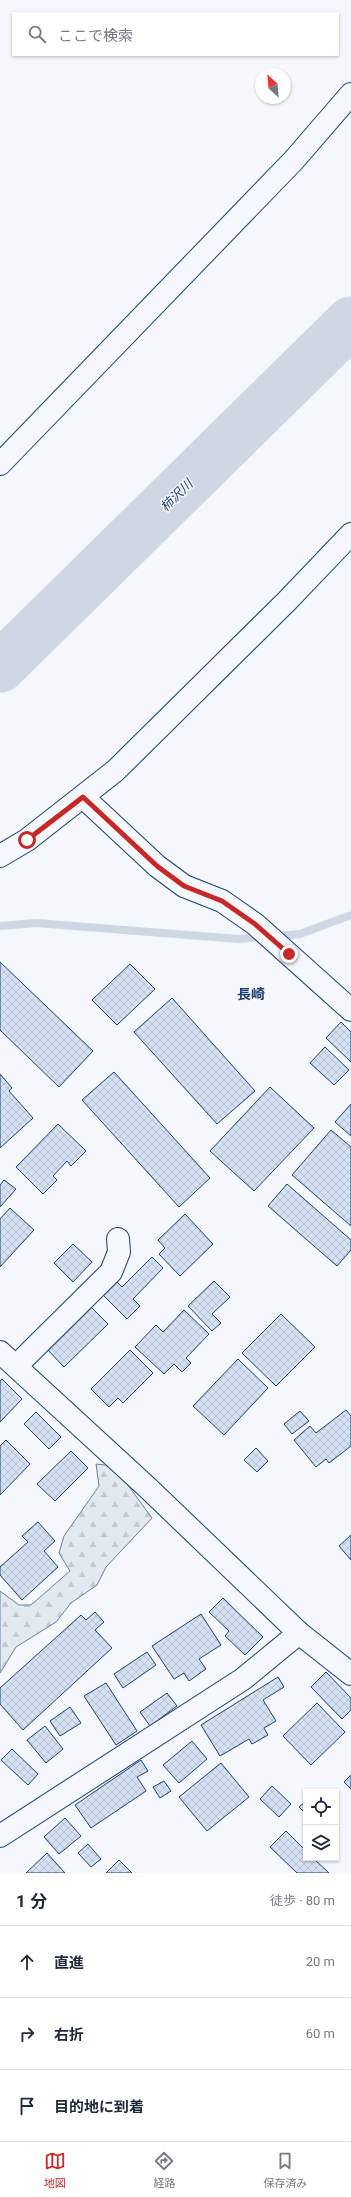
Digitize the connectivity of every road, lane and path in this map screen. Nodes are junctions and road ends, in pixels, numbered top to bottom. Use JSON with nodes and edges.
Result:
{"nodes":[{"id":1,"x":351,"y":94,"type":"edge"},
{"id":2,"x":0,"y":464,"type":"edge"},
{"id":3,"x":351,"y":534,"type":"edge"},
{"id":4,"x":83,"y":797,"type":"junction"},
{"id":5,"x":0,"y":856,"type":"edge"},
{"id":6,"x":351,"y":1010,"type":"edge"},
{"id":7,"x":118,"y":1239,"type":"dead end"},
{"id":8,"x":0,"y":1352,"type":"edge"},
{"id":9,"x":16,"y":1366,"type":"junction"},
{"id":10,"x":299,"y":1632,"type":"junction"},
{"id":11,"x":349,"y":1670,"type":"edge"},
{"id":12,"x":0,"y":1836,"type":"edge"}],
"edges":[{"from":1,"to":2,"type":"street"},
{"from":3,"to":4,"type":"street"},
{"from":4,"to":5,"type":"street"},
{"from":4,"to":6,"type":"street"},
{"from":7,"to":9,"type":"street"},
{"from":8,"to":9,"type":"street"},
{"from":9,"to":10,"type":"street"},
{"from":10,"to":11,"type":"street"},
{"from":10,"to":12,"type":"street"}]}
